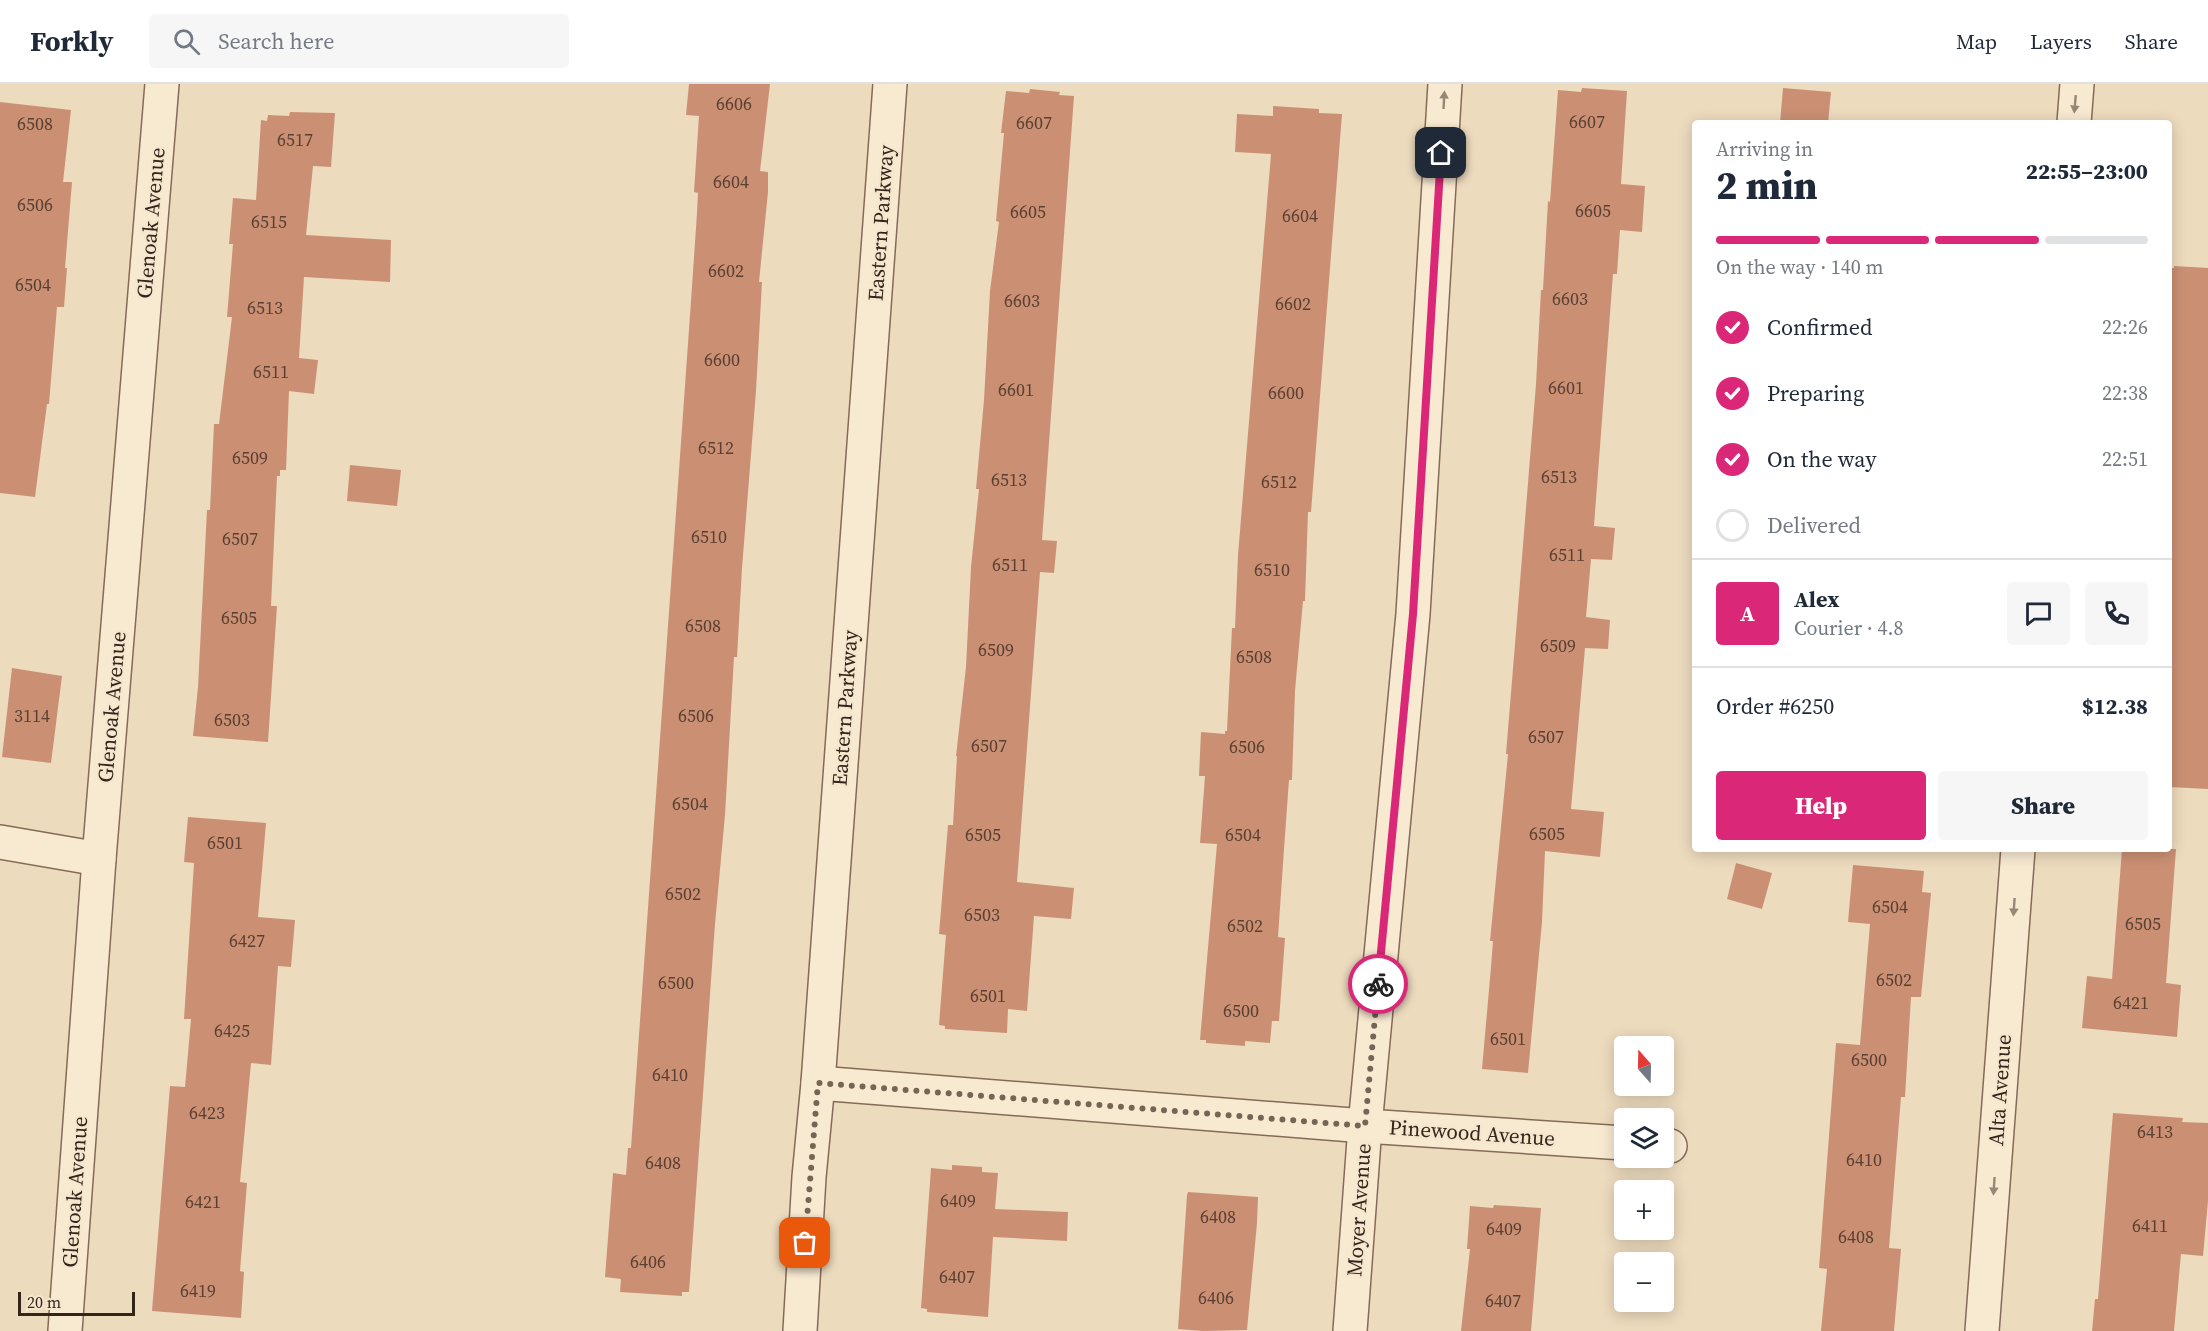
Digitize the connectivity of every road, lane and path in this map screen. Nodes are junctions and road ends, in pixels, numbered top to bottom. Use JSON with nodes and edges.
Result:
{"nodes":[{"id":1,"x":162,"y":84,"type":"edge"},
{"id":2,"x":891,"y":84,"type":"edge"},
{"id":3,"x":1445,"y":84,"type":"edge"},
{"id":4,"x":2077,"y":84,"type":"edge"},
{"id":5,"x":2074,"y":120,"type":"edge"},
{"id":6,"x":0,"y":842,"type":"edge"},
{"id":7,"x":2018,"y":852,"type":"edge"},
{"id":8,"x":99,"y":859,"type":"junction"},
{"id":9,"x":818,"y":1083,"type":"junction"},
{"id":10,"x":1365,"y":1126,"type":"junction"},
{"id":11,"x":1614,"y":1142,"type":"edge"},
{"id":12,"x":65,"y":1331,"type":"edge"},
{"id":13,"x":800,"y":1331,"type":"edge"},
{"id":14,"x":1350,"y":1331,"type":"edge"},
{"id":15,"x":1982,"y":1331,"type":"edge"}],
"edges":[{"from":1,"to":8,"type":"street","name":"Glenoak Avenue"},
{"from":2,"to":9,"type":"street","name":"Eastern Parkway"},
{"from":10,"to":3,"type":"street","name":"Moyer Avenue","one_way":true},
{"from":4,"to":5,"type":"street","one_way":true},
{"from":6,"to":8,"type":"street"},
{"from":7,"to":15,"type":"street","name":"Alta Avenue","one_way":true},
{"from":8,"to":12,"type":"street","name":"Glenoak Avenue"},
{"from":9,"to":10,"type":"street","name":"Pinewood Avenue"},
{"from":9,"to":13,"type":"street","name":"Eastern Parkway"},
{"from":10,"to":11,"type":"street","name":"Pinewood Avenue"},
{"from":10,"to":14,"type":"street","name":"Moyer Avenue"}]}
